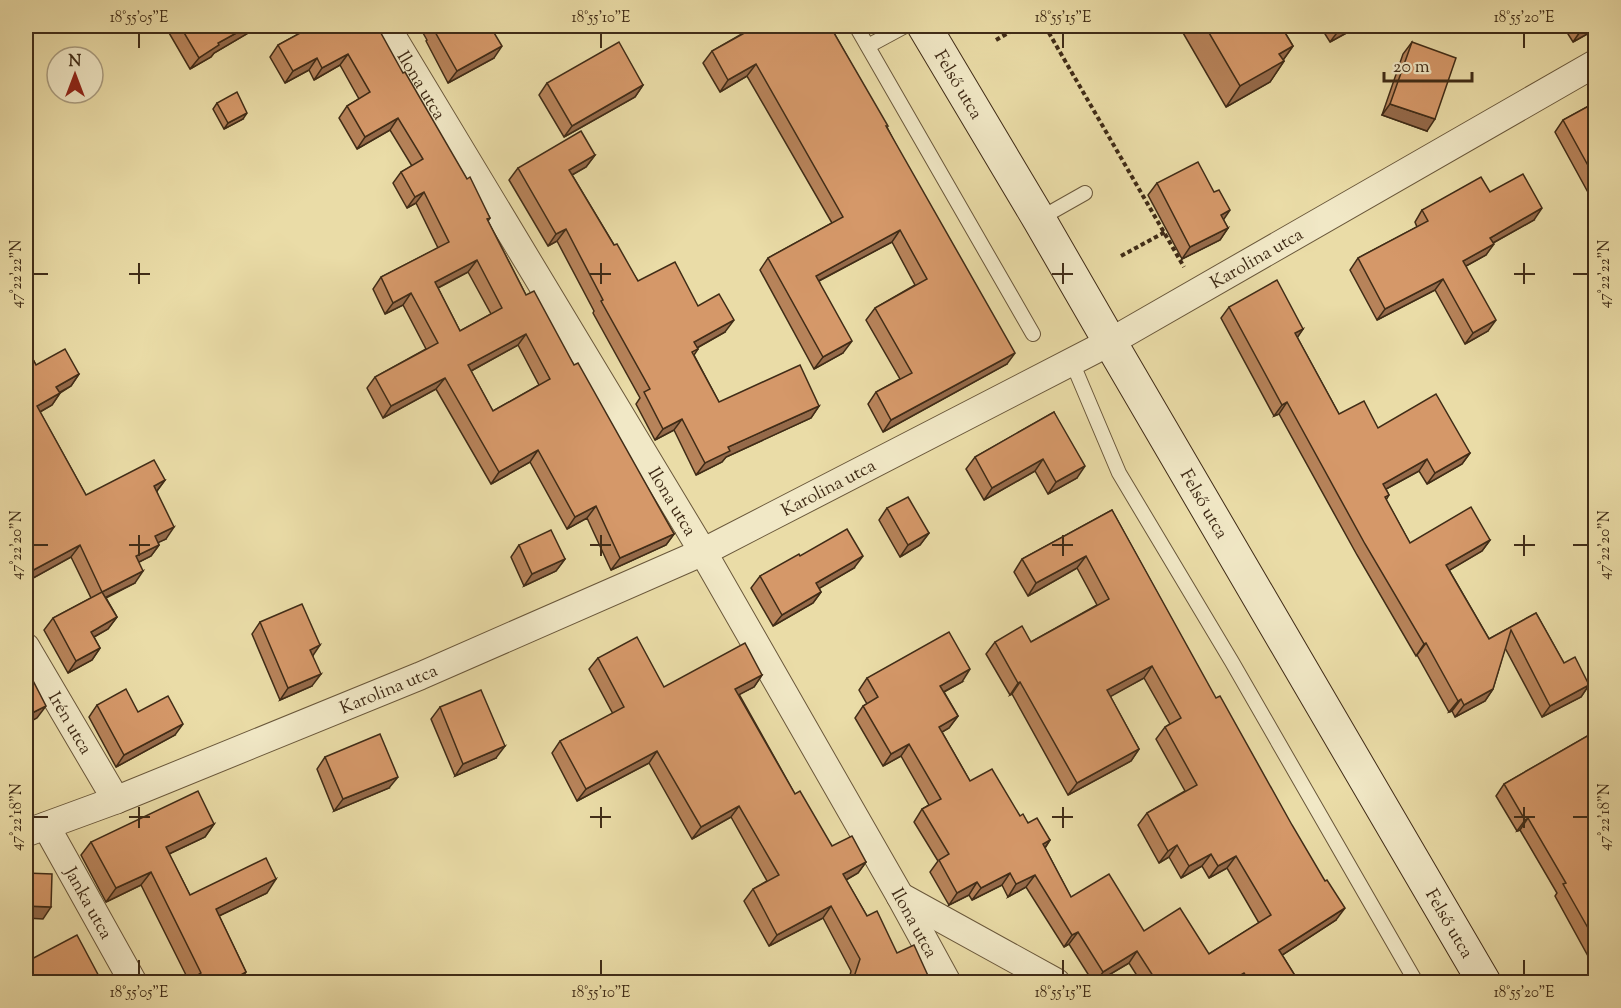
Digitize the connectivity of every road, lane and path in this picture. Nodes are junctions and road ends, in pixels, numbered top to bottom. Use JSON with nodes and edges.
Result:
{"nodes":[{"id":1,"x":386,"y":26,"type":"edge"},
{"id":2,"x":856,"y":26,"type":"edge"},
{"id":3,"x":905,"y":26,"type":"edge"},
{"id":4,"x":924,"y":26,"type":"edge"},
{"id":5,"x":1020,"y":26,"type":"edge"},
{"id":6,"x":1046,"y":26,"type":"edge"},
{"id":7,"x":996,"y":40,"type":"dead end"},
{"id":8,"x":868,"y":46,"type":"junction"},
{"id":9,"x":1596,"y":63,"type":"edge"},
{"id":10,"x":1085,"y":193,"type":"dead end"},
{"id":11,"x":1039,"y":219,"type":"junction"},
{"id":12,"x":1165,"y":232,"type":"junction"},
{"id":13,"x":1121,"y":256,"type":"dead end"},
{"id":14,"x":1199,"y":292,"type":"junction"},
{"id":15,"x":1033,"y":334,"type":"dead end"},
{"id":16,"x":1110,"y":342,"type":"junction"},
{"id":17,"x":1072,"y":362,"type":"junction"},
{"id":18,"x":703,"y":552,"type":"junction"},
{"id":19,"x":26,"y":647,"type":"edge"},
{"id":20,"x":116,"y":800,"type":"junction"},
{"id":21,"x":36,"y":829,"type":"edge"},
{"id":22,"x":900,"y":897,"type":"junction"},
{"id":23,"x":133,"y":982,"type":"edge"},
{"id":24,"x":947,"y":982,"type":"edge"},
{"id":25,"x":1056,"y":982,"type":"edge"},
{"id":26,"x":1416,"y":982,"type":"edge"},
{"id":27,"x":1484,"y":982,"type":"edge"}],
"edges":[{"from":1,"to":18,"type":"street","name":"Ilona utca"},
{"from":2,"to":8,"type":"lane"},
{"from":3,"to":8,"type":"lane"},
{"from":4,"to":11,"type":"street","name":"Felső utca"},
{"from":5,"to":7,"type":"path"},
{"from":6,"to":12,"type":"path"},
{"from":8,"to":15,"type":"lane"},
{"from":9,"to":14,"type":"street","name":"Karolina utca"},
{"from":10,"to":11,"type":"lane"},
{"from":11,"to":16,"type":"street","name":"Felső utca"},
{"from":12,"to":13,"type":"path"},
{"from":12,"to":14,"type":"path"},
{"from":14,"to":16,"type":"street","name":"Karolina utca"},
{"from":16,"to":17,"type":"street","name":"Karolina utca"},
{"from":16,"to":27,"type":"street","name":"Felső utca"},
{"from":17,"to":18,"type":"street","name":"Karolina utca"},
{"from":17,"to":26,"type":"lane"},
{"from":18,"to":20,"type":"street","name":"Karolina utca"},
{"from":18,"to":22,"type":"street","name":"Ilona utca"},
{"from":19,"to":20,"type":"street","name":"Irén utca"},
{"from":20,"to":21,"type":"street","name":"Karolina utca"},
{"from":21,"to":23,"type":"street","name":"Janka utca"},
{"from":22,"to":24,"type":"street","name":"Ilona utca"},
{"from":22,"to":25,"type":"street"}]}
